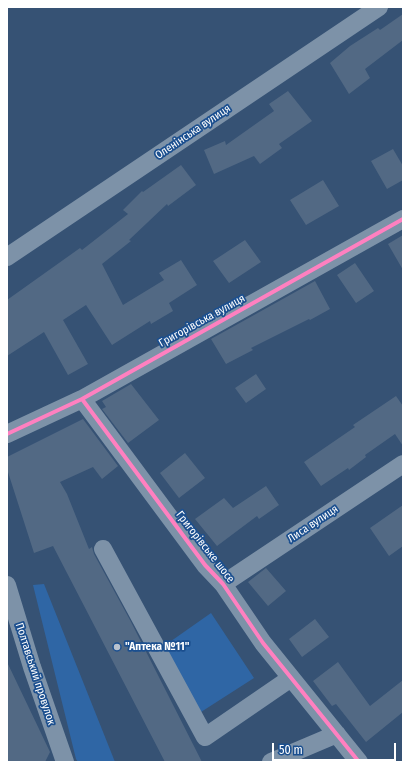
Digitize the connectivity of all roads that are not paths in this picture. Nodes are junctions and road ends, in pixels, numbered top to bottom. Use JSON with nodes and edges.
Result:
{"nodes":[{"id":1,"x":379,"y":7,"type":"edge"},
{"id":2,"x":403,"y":219,"type":"edge"},
{"id":3,"x":7,"y":257,"type":"edge"},
{"id":4,"x":82,"y":399,"type":"junction"},
{"id":5,"x":7,"y":434,"type":"edge"},
{"id":6,"x":403,"y":464,"type":"edge"},
{"id":7,"x":103,"y":549,"type":"dead end"},
{"id":8,"x":224,"y":584,"type":"junction"},
{"id":9,"x":7,"y":585,"type":"edge"},
{"id":10,"x":291,"y":678,"type":"junction"},
{"id":11,"x":337,"y":734,"type":"junction"},
{"id":12,"x":64,"y":762,"type":"edge"},
{"id":13,"x":271,"y":762,"type":"edge"},
{"id":14,"x":359,"y":762,"type":"edge"}],
"edges":[{"from":1,"to":3,"type":"street","name":"Оленінська вулиця"},
{"from":2,"to":4,"type":"street","name":"Григорівська вулиця"},
{"from":4,"to":5,"type":"street","name":"Григорівська вулиця"},
{"from":4,"to":8,"type":"street","name":"Григорівське шосе"},
{"from":6,"to":8,"type":"street","name":"Лиса вулиця"},
{"from":7,"to":10,"type":"street"},
{"from":8,"to":10,"type":"street","name":"Григорівське шосе"},
{"from":9,"to":12,"type":"street","name":"Полтавський провулок"},
{"from":10,"to":11,"type":"street","name":"Григорівське шосе"},
{"from":11,"to":13,"type":"street"},
{"from":11,"to":14,"type":"street","name":"Григорівське шосе"}]}
